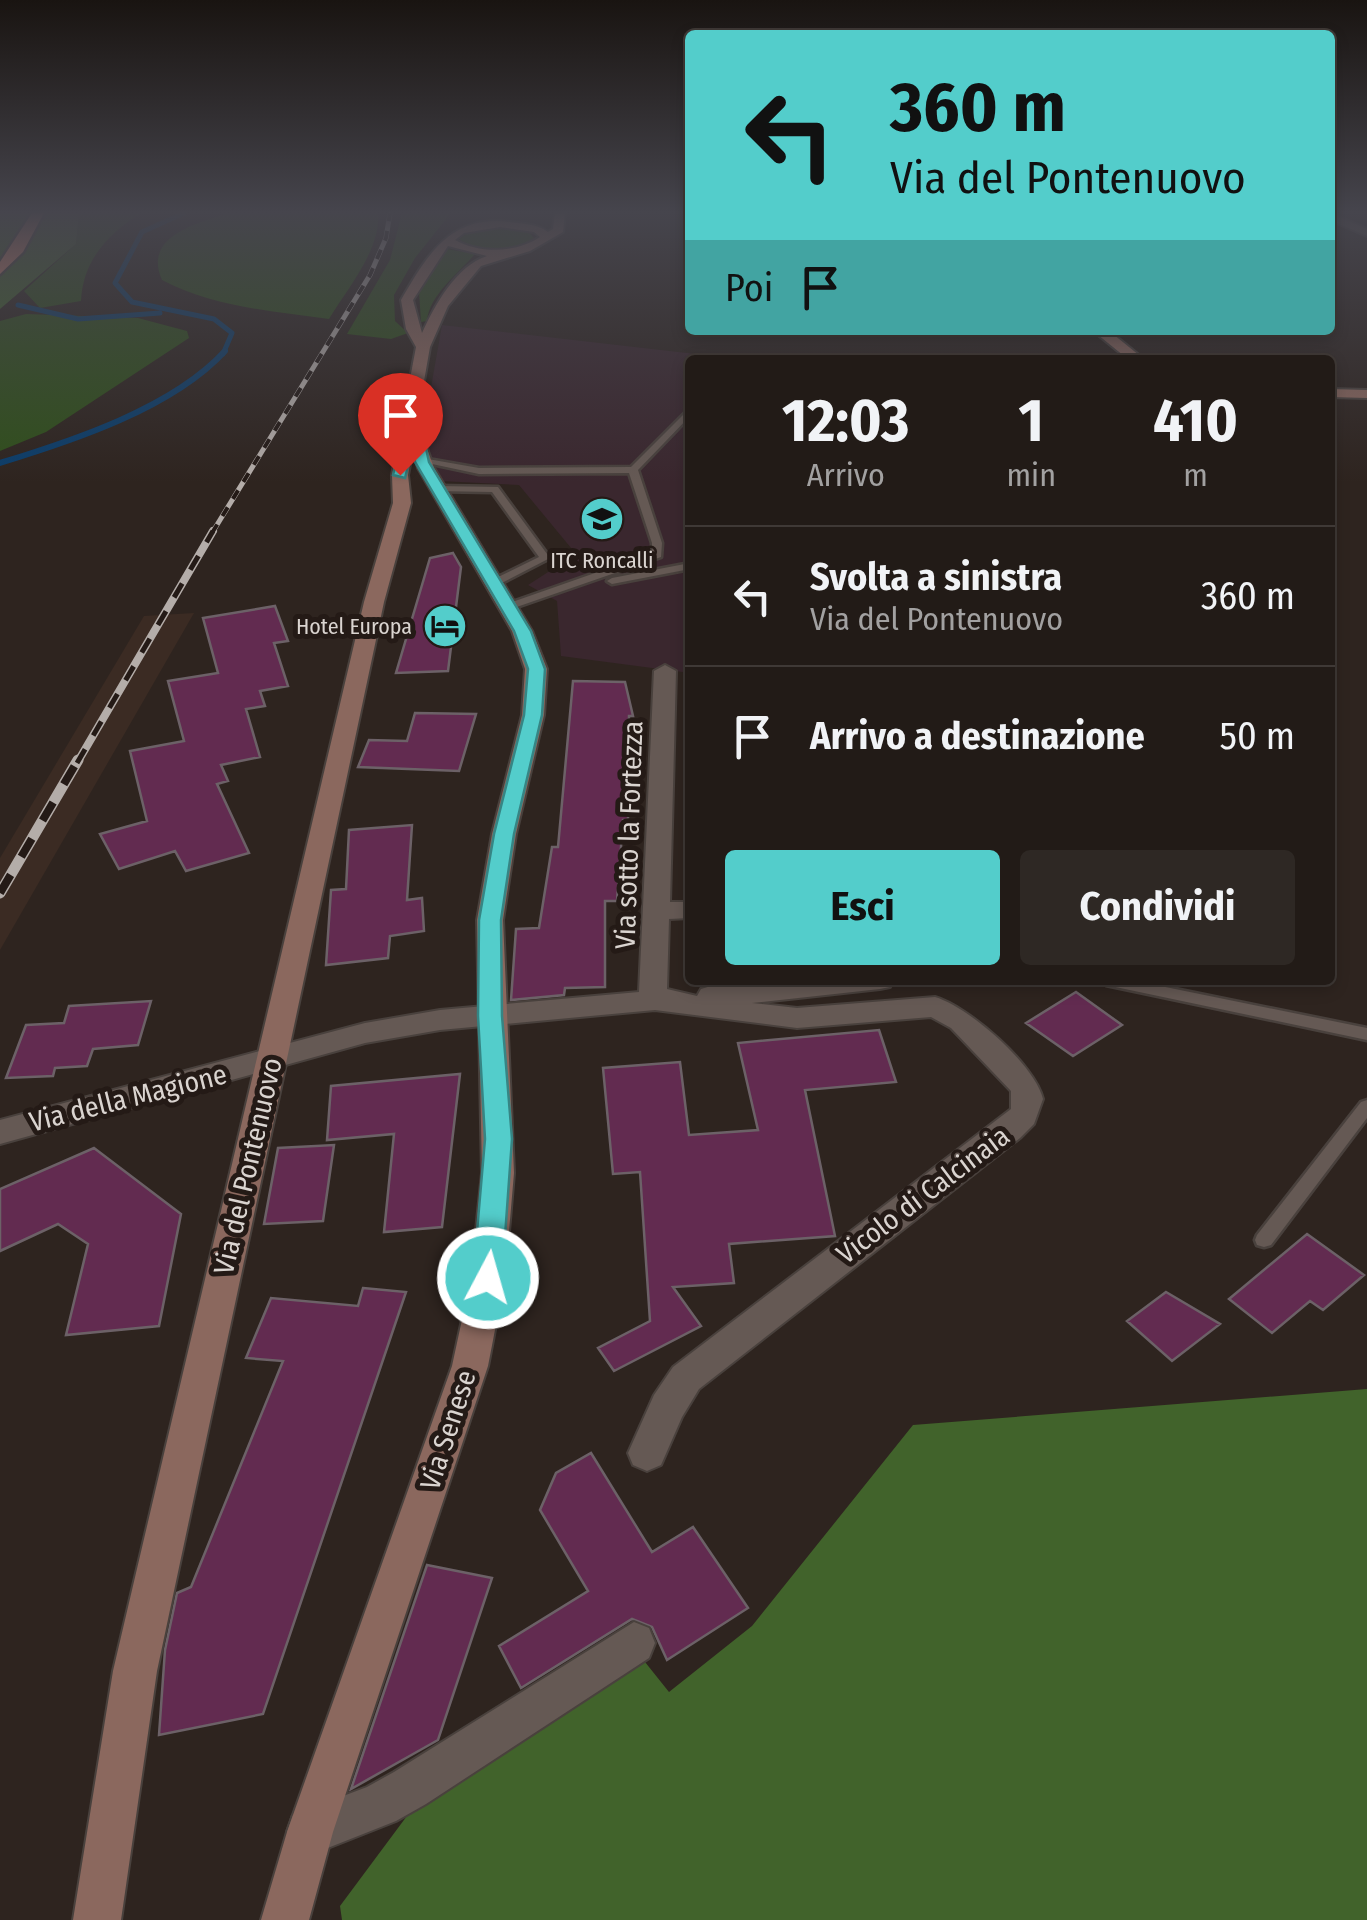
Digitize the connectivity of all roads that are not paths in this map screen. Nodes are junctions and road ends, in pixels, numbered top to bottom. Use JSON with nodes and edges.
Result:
{"nodes":[{"id":1,"x":408,"y":303,"type":"edge"},
{"id":2,"x":444,"y":303,"type":"edge"},
{"id":3,"x":1105,"y":335,"type":"edge"},
{"id":4,"x":422,"y":347,"type":"junction"},
{"id":5,"x":1131,"y":355,"type":"edge"},
{"id":6,"x":1335,"y":394,"type":"edge"},
{"id":7,"x":1367,"y":394,"type":"edge"},
{"id":8,"x":413,"y":416,"type":"junction"},
{"id":9,"x":685,"y":416,"type":"edge"},
{"id":10,"x":634,"y":470,"type":"junction"},
{"id":11,"x":435,"y":484,"type":"junction"},
{"id":12,"x":400,"y":492,"type":"junction"},
{"id":13,"x":657,"y":556,"type":"junction"},
{"id":14,"x":685,"y":563,"type":"edge"},
{"id":15,"x":685,"y":565,"type":"edge"},
{"id":16,"x":578,"y":584,"type":"junction"},
{"id":17,"x":501,"y":595,"type":"junction"},
{"id":18,"x":665,"y":672,"type":"dead end"},
{"id":19,"x":685,"y":910,"type":"edge"},
{"id":20,"x":656,"y":911,"type":"junction"},
{"id":21,"x":846,"y":985,"type":"edge"},
{"id":22,"x":1130,"y":985,"type":"edge"},
{"id":23,"x":653,"y":1000,"type":"junction"},
{"id":24,"x":490,"y":1016,"type":"junction"},
{"id":25,"x":1367,"y":1034,"type":"edge"},
{"id":26,"x":273,"y":1058,"type":"junction"},
{"id":27,"x":1367,"y":1106,"type":"edge"},
{"id":28,"x":0,"y":1132,"type":"edge"},
{"id":29,"x":1264,"y":1240,"type":"dead end"},
{"id":30,"x":647,"y":1453,"type":"dead end"},
{"id":31,"x":634,"y":1643,"type":"dead end"},
{"id":32,"x":310,"y":1832,"type":"junction"},
{"id":33,"x":97,"y":1920,"type":"edge"},
{"id":34,"x":284,"y":1920,"type":"edge"}],
"edges":[{"from":1,"to":4,"type":"main road"},
{"from":2,"to":4,"type":"main road"},
{"from":3,"to":5,"type":"main road"},
{"from":4,"to":8,"type":"main road"},
{"from":6,"to":7,"type":"main road"},
{"from":8,"to":11,"type":"main road","name":"Via Senese"},
{"from":8,"to":12,"type":"main road","name":"Via del Pontenuovo"},
{"from":9,"to":10,"type":"lane"},
{"from":10,"to":11,"type":"lane"},
{"from":10,"to":13,"type":"lane"},
{"from":11,"to":12,"type":"main road"},
{"from":11,"to":17,"type":"main road","name":"Via Senese"},
{"from":11,"to":17,"type":"lane"},
{"from":12,"to":26,"type":"main road","name":"Via del Pontenuovo"},
{"from":13,"to":14,"type":"lane"},
{"from":13,"to":16,"type":"lane"},
{"from":15,"to":16,"type":"lane"},
{"from":16,"to":17,"type":"lane"},
{"from":17,"to":24,"type":"main road","name":"Via Senese"},
{"from":18,"to":20,"type":"street","name":"Via sotto la Fortezza"},
{"from":19,"to":20,"type":"street"},
{"from":20,"to":23,"type":"street","name":"Via sotto la Fortezza"},
{"from":21,"to":23,"type":"street"},
{"from":22,"to":25,"type":"lane"},
{"from":23,"to":24,"type":"street","name":"Via della Magione"},
{"from":23,"to":30,"type":"street","name":"Vicolo di Calcinaia"},
{"from":24,"to":26,"type":"street","name":"Via della Magione"},
{"from":24,"to":32,"type":"main road","name":"Via Senese"},
{"from":26,"to":28,"type":"street","name":"Via della Magione"},
{"from":26,"to":33,"type":"main road","name":"Via del Pontenuovo"},
{"from":27,"to":29,"type":"lane"},
{"from":31,"to":32,"type":"street"},
{"from":32,"to":34,"type":"main road","name":"Via Senese"}]}
